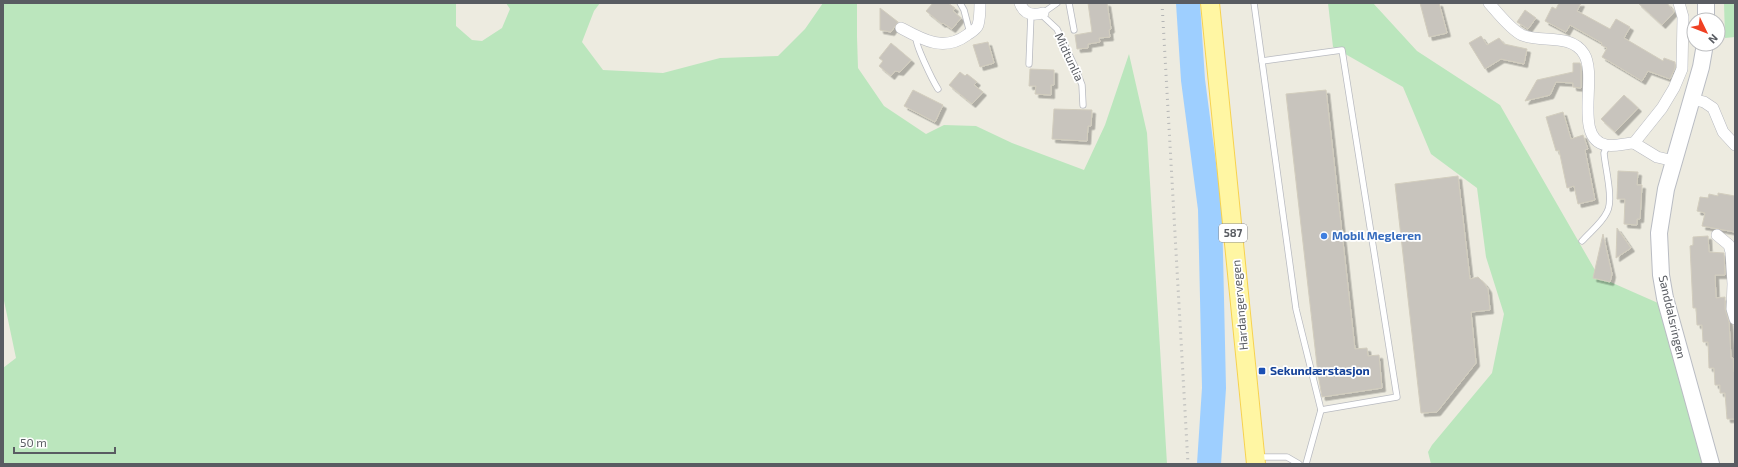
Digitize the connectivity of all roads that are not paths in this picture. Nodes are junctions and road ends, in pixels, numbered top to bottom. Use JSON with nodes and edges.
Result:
{"nodes":[{"id":1,"x":960,"y":3,"type":"edge"},
{"id":2,"x":980,"y":3,"type":"edge"},
{"id":3,"x":1020,"y":3,"type":"edge"},
{"id":4,"x":1057,"y":3,"type":"edge"},
{"id":5,"x":1069,"y":3,"type":"edge"},
{"id":6,"x":1210,"y":3,"type":"edge"},
{"id":7,"x":1254,"y":3,"type":"edge"},
{"id":8,"x":1489,"y":3,"type":"edge"},
{"id":9,"x":1679,"y":3,"type":"edge"},
{"id":10,"x":1043,"y":13,"type":"junction"},
{"id":11,"x":1031,"y":14,"type":"junction"},
{"id":12,"x":901,"y":28,"type":"dead end"},
{"id":13,"x":1074,"y":30,"type":"dead end"},
{"id":14,"x":970,"y":33,"type":"junction"},
{"id":15,"x":916,"y":36,"type":"junction"},
{"id":16,"x":1704,"y":52,"type":"edge"},
{"id":17,"x":1262,"y":61,"type":"junction"},
{"id":18,"x":1029,"y":64,"type":"dead end"},
{"id":19,"x":938,"y":89,"type":"dead end"},
{"id":20,"x":1692,"y":99,"type":"junction"},
{"id":21,"x":1083,"y":105,"type":"dead end"},
{"id":22,"x":1634,"y":143,"type":"junction"},
{"id":23,"x":1735,"y":144,"type":"edge"},
{"id":24,"x":1607,"y":146,"type":"junction"},
{"id":25,"x":1674,"y":161,"type":"junction"},
{"id":26,"x":1718,"y":235,"type":"dead end"},
{"id":27,"x":1582,"y":241,"type":"dead end"},
{"id":28,"x":1734,"y":284,"type":"edge"},
{"id":29,"x":1735,"y":320,"type":"edge"},
{"id":30,"x":1321,"y":410,"type":"junction"},
{"id":31,"x":1255,"y":460,"type":"edge"},
{"id":32,"x":1299,"y":464,"type":"edge"},
{"id":33,"x":1306,"y":464,"type":"edge"},
{"id":34,"x":1711,"y":464,"type":"edge"}],
"edges":[{"from":1,"to":14,"type":"lane"},
{"from":2,"to":14,"type":"street"},
{"from":3,"to":11,"type":"street"},
{"from":4,"to":10,"type":"lane"},
{"from":5,"to":13,"type":"lane"},
{"from":6,"to":31,"type":"main road","name":"Hardangervegen","number":"587"},
{"from":7,"to":17,"type":"lane"},
{"from":8,"to":24,"type":"street"},
{"from":9,"to":22,"type":"street"},
{"from":10,"to":11,"type":"street"},
{"from":10,"to":21,"type":"lane","name":"Midtunlia"},
{"from":11,"to":18,"type":"lane"},
{"from":12,"to":15,"type":"street"},
{"from":14,"to":15,"type":"street"},
{"from":15,"to":19,"type":"lane"},
{"from":16,"to":20,"type":"main road","name":"Sanddalsringen"},
{"from":17,"to":30,"type":"lane"},
{"from":17,"to":30,"type":"lane"},
{"from":20,"to":23,"type":"street"},
{"from":20,"to":25,"type":"main road","name":"Sanddalsringen"},
{"from":22,"to":24,"type":"street"},
{"from":22,"to":25,"type":"street"},
{"from":24,"to":27,"type":"lane"},
{"from":25,"to":34,"type":"main road","name":"Sanddalsringen"},
{"from":26,"to":28,"type":"street"},
{"from":28,"to":29,"type":"street"},
{"from":30,"to":33,"type":"lane"},
{"from":31,"to":32,"type":"lane"}]}
